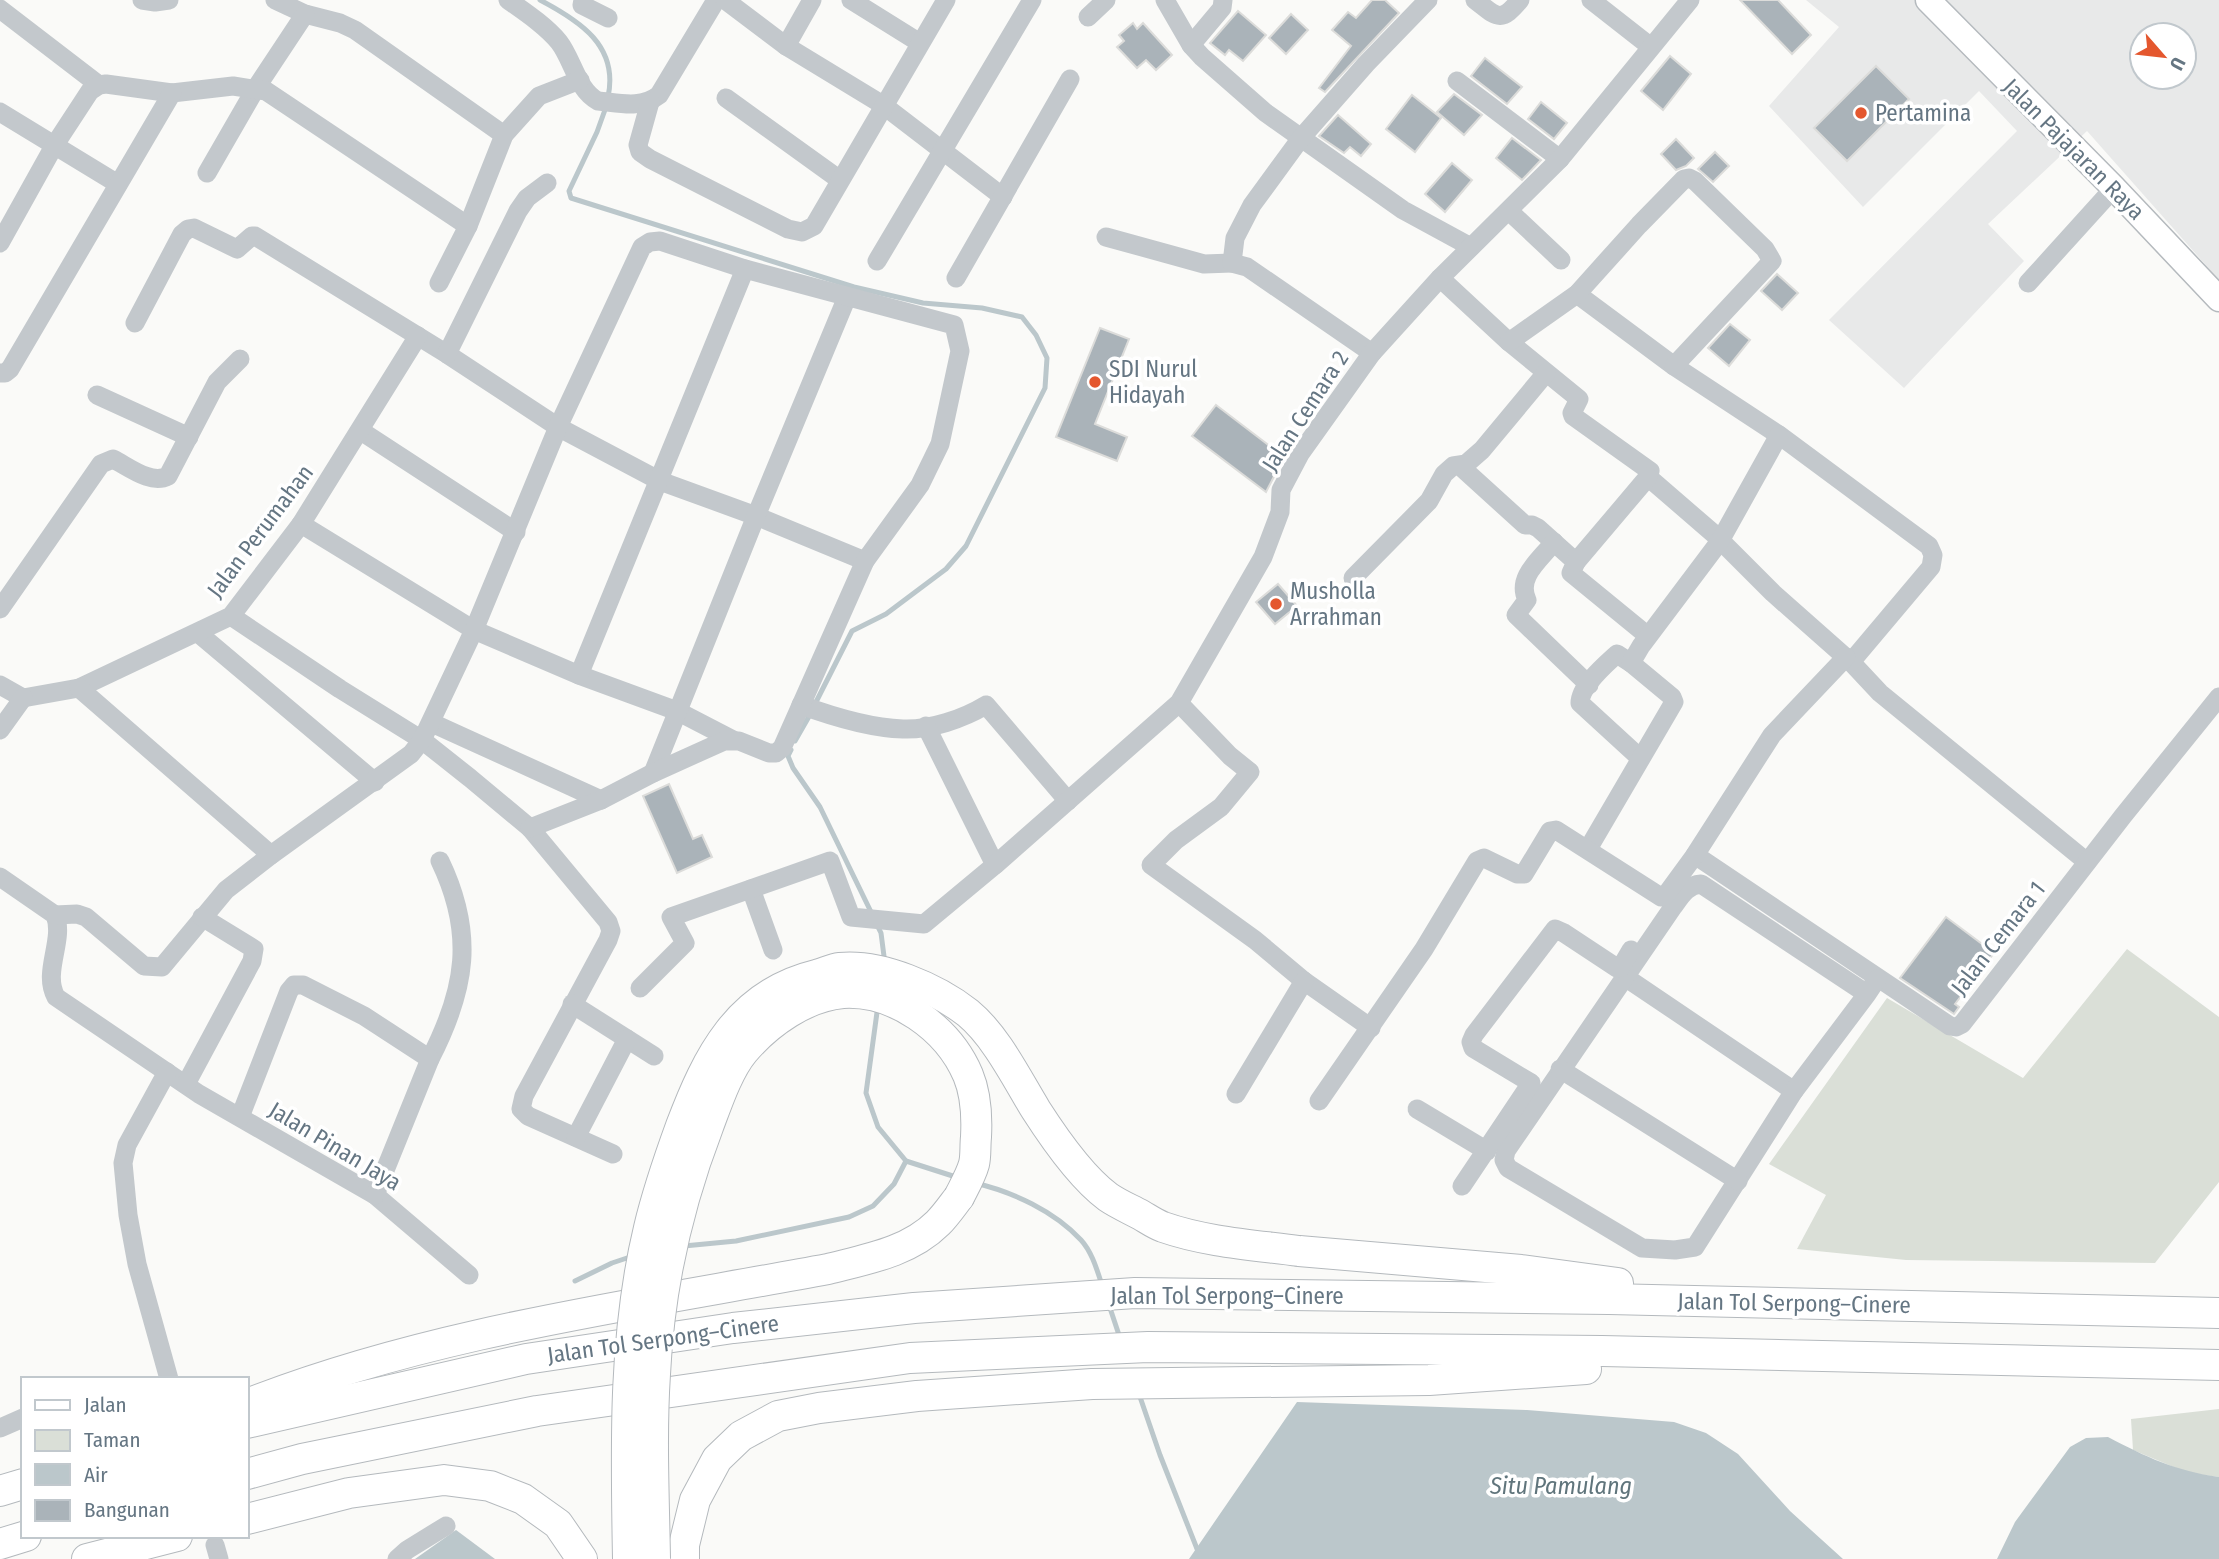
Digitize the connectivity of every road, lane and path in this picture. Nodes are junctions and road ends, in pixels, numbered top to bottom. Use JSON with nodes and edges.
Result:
{"nodes":[{"id":1,"x":142,"y":0,"type":"edge"},
{"id":2,"x":169,"y":0,"type":"edge"},
{"id":3,"x":275,"y":0,"type":"edge"},
{"id":4,"x":508,"y":0,"type":"edge"},
{"id":5,"x":583,"y":0,"type":"edge"},
{"id":6,"x":716,"y":0,"type":"edge"},
{"id":7,"x":725,"y":0,"type":"edge"},
{"id":8,"x":812,"y":0,"type":"edge"},
{"id":9,"x":851,"y":0,"type":"edge"},
{"id":10,"x":946,"y":0,"type":"edge"},
{"id":11,"x":1032,"y":0,"type":"edge"},
{"id":12,"x":1106,"y":0,"type":"edge"},
{"id":13,"x":1165,"y":0,"type":"edge"},
{"id":14,"x":1223,"y":0,"type":"edge"},
{"id":15,"x":1428,"y":0,"type":"edge"},
{"id":16,"x":1475,"y":0,"type":"edge"},
{"id":17,"x":1520,"y":0,"type":"edge"},
{"id":18,"x":1591,"y":0,"type":"edge"},
{"id":19,"x":1690,"y":0,"type":"edge"},
{"id":20,"x":1928,"y":0,"type":"edge"},
{"id":21,"x":0,"y":9,"type":"edge"},
{"id":22,"x":304,"y":13,"type":"junction"},
{"id":23,"x":1088,"y":17,"type":"dead end"},
{"id":24,"x":608,"y":18,"type":"dead end"},
{"id":25,"x":920,"y":43,"type":"junction"},
{"id":26,"x":1191,"y":45,"type":"junction"},
{"id":27,"x":786,"y":46,"type":"junction"},
{"id":28,"x":1651,"y":47,"type":"junction"},
{"id":29,"x":565,"y":53,"type":"junction"},
{"id":30,"x":1070,"y":79,"type":"dead end"},
{"id":31,"x":580,"y":80,"type":"junction"},
{"id":32,"x":1457,"y":81,"type":"dead end"},
{"id":33,"x":99,"y":85,"type":"junction"},
{"id":34,"x":256,"y":88,"type":"junction"},
{"id":35,"x":554,"y":88,"type":"junction"},
{"id":36,"x":172,"y":93,"type":"junction"},
{"id":37,"x":726,"y":98,"type":"dead end"},
{"id":38,"x":650,"y":102,"type":"junction"},
{"id":39,"x":883,"y":105,"type":"junction"},
{"id":40,"x":0,"y":112,"type":"edge"},
{"id":41,"x":504,"y":135,"type":"junction"},
{"id":42,"x":1301,"y":138,"type":"junction"},
{"id":43,"x":54,"y":146,"type":"junction"},
{"id":44,"x":944,"y":152,"type":"junction"},
{"id":45,"x":1560,"y":159,"type":"junction"},
{"id":46,"x":207,"y":173,"type":"dead end"},
{"id":47,"x":840,"y":180,"type":"junction"},
{"id":48,"x":547,"y":183,"type":"dead end"},
{"id":49,"x":118,"y":184,"type":"junction"},
{"id":50,"x":2114,"y":188,"type":"junction"},
{"id":51,"x":1003,"y":197,"type":"junction"},
{"id":52,"x":1509,"y":211,"type":"junction"},
{"id":53,"x":468,"y":226,"type":"junction"},
{"id":54,"x":1106,"y":237,"type":"dead end"},
{"id":55,"x":0,"y":243,"type":"edge"},
{"id":56,"x":1471,"y":247,"type":"junction"},
{"id":57,"x":1561,"y":260,"type":"dead end"},
{"id":58,"x":877,"y":261,"type":"dead end"},
{"id":59,"x":1232,"y":263,"type":"junction"},
{"id":60,"x":745,"y":269,"type":"junction"},
{"id":61,"x":956,"y":278,"type":"dead end"},
{"id":62,"x":1440,"y":278,"type":"junction"},
{"id":63,"x":439,"y":283,"type":"dead end"},
{"id":64,"x":2028,"y":283,"type":"dead end"},
{"id":65,"x":1577,"y":294,"type":"junction"},
{"id":66,"x":847,"y":297,"type":"junction"},
{"id":67,"x":2219,"y":299,"type":"edge"},
{"id":68,"x":135,"y":323,"type":"dead end"},
{"id":69,"x":418,"y":336,"type":"junction"},
{"id":70,"x":1510,"y":342,"type":"junction"},
{"id":71,"x":1372,"y":353,"type":"junction"},
{"id":72,"x":447,"y":354,"type":"junction"},
{"id":73,"x":240,"y":359,"type":"dead end"},
{"id":74,"x":1674,"y":366,"type":"junction"},
{"id":75,"x":0,"y":373,"type":"edge"},
{"id":76,"x":1546,"y":373,"type":"junction"},
{"id":77,"x":97,"y":395,"type":"dead end"},
{"id":78,"x":558,"y":427,"type":"junction"},
{"id":79,"x":361,"y":431,"type":"junction"},
{"id":80,"x":1779,"y":435,"type":"junction"},
{"id":81,"x":189,"y":437,"type":"junction"},
{"id":82,"x":1460,"y":466,"type":"junction"},
{"id":83,"x":1648,"y":477,"type":"junction"},
{"id":84,"x":660,"y":481,"type":"junction"},
{"id":85,"x":756,"y":516,"type":"junction"},
{"id":86,"x":301,"y":524,"type":"junction"},
{"id":87,"x":516,"y":532,"type":"junction"},
{"id":88,"x":1720,"y":541,"type":"junction"},
{"id":89,"x":1554,"y":542,"type":"junction"},
{"id":90,"x":865,"y":561,"type":"junction"},
{"id":91,"x":1576,"y":562,"type":"junction"},
{"id":92,"x":1353,"y":578,"type":"dead end"},
{"id":93,"x":0,"y":609,"type":"edge"},
{"id":94,"x":231,"y":616,"type":"junction"},
{"id":95,"x":474,"y":629,"type":"junction"},
{"id":96,"x":198,"y":633,"type":"junction"},
{"id":97,"x":1648,"y":636,"type":"junction"},
{"id":98,"x":1848,"y":659,"type":"junction"},
{"id":99,"x":1631,"y":663,"type":"junction"},
{"id":100,"x":579,"y":675,"type":"junction"},
{"id":101,"x":0,"y":685,"type":"edge"},
{"id":102,"x":1589,"y":685,"type":"junction"},
{"id":103,"x":79,"y":688,"type":"junction"},
{"id":104,"x":2219,"y":697,"type":"edge"},
{"id":105,"x":23,"y":698,"type":"junction"},
{"id":106,"x":1179,"y":702,"type":"junction"},
{"id":107,"x":801,"y":705,"type":"junction"},
{"id":108,"x":677,"y":711,"type":"junction"},
{"id":109,"x":926,"y":726,"type":"junction"},
{"id":110,"x":0,"y":730,"type":"edge"},
{"id":111,"x":427,"y":732,"type":"junction"},
{"id":112,"x":733,"y":740,"type":"junction"},
{"id":113,"x":1640,"y":758,"type":"junction"},
{"id":114,"x":653,"y":773,"type":"junction"},
{"id":115,"x":375,"y":782,"type":"junction"},
{"id":116,"x":601,"y":800,"type":"junction"},
{"id":117,"x":1068,"y":801,"type":"junction"},
{"id":118,"x":530,"y":828,"type":"junction"},
{"id":119,"x":1588,"y":849,"type":"junction"},
{"id":120,"x":271,"y":855,"type":"junction"},
{"id":121,"x":1695,"y":855,"type":"junction"},
{"id":122,"x":440,"y":861,"type":"dead end"},
{"id":123,"x":2087,"y":862,"type":"junction"},
{"id":124,"x":995,"y":866,"type":"junction"},
{"id":125,"x":0,"y":877,"type":"edge"},
{"id":126,"x":751,"y":889,"type":"junction"},
{"id":127,"x":1665,"y":896,"type":"junction"},
{"id":128,"x":55,"y":915,"type":"junction"},
{"id":129,"x":202,"y":917,"type":"junction"},
{"id":130,"x":773,"y":950,"type":"dead end"},
{"id":131,"x":1625,"y":977,"type":"junction"},
{"id":132,"x":1304,"y":981,"type":"junction"},
{"id":133,"x":1872,"y":987,"type":"junction"},
{"id":134,"x":640,"y":988,"type":"dead end"},
{"id":135,"x":572,"y":1004,"type":"junction"},
{"id":136,"x":1371,"y":1028,"type":"junction"},
{"id":137,"x":627,"y":1039,"type":"junction"},
{"id":138,"x":654,"y":1056,"type":"dead end"},
{"id":139,"x":430,"y":1059,"type":"junction"},
{"id":140,"x":1560,"y":1069,"type":"junction"},
{"id":141,"x":167,"y":1072,"type":"junction"},
{"id":142,"x":186,"y":1084,"type":"junction"},
{"id":143,"x":1794,"y":1091,"type":"junction"},
{"id":144,"x":1236,"y":1094,"type":"dead end"},
{"id":145,"x":1319,"y":1101,"type":"dead end"},
{"id":146,"x":1417,"y":1109,"type":"dead end"},
{"id":147,"x":240,"y":1117,"type":"junction"},
{"id":148,"x":576,"y":1137,"type":"junction"},
{"id":149,"x":1487,"y":1151,"type":"junction"},
{"id":150,"x":612,"y":1154,"type":"dead end"},
{"id":151,"x":1738,"y":1181,"type":"junction"},
{"id":152,"x":1462,"y":1186,"type":"dead end"},
{"id":153,"x":374,"y":1195,"type":"junction"},
{"id":154,"x":469,"y":1275,"type":"dead end"},
{"id":155,"x":664,"y":1300,"type":"edge"},
{"id":156,"x":664,"y":1300,"type":"edge"},
{"id":157,"x":664,"y":1300,"type":"edge"},
{"id":158,"x":664,"y":1300,"type":"edge"},
{"id":159,"x":1761,"y":1302,"type":"junction"},
{"id":160,"x":2205,"y":1314,"type":"edge"},
{"id":161,"x":1772,"y":1356,"type":"junction"},
{"id":162,"x":2206,"y":1366,"type":"edge"},
{"id":163,"x":164,"y":1377,"type":"edge"},
{"id":164,"x":248,"y":1404,"type":"edge"},
{"id":165,"x":21,"y":1419,"type":"edge"},
{"id":166,"x":248,"y":1423,"type":"edge"},
{"id":167,"x":0,"y":1428,"type":"edge"},
{"id":168,"x":248,"y":1474,"type":"edge"},
{"id":169,"x":21,"y":1485,"type":"edge"},
{"id":170,"x":0,"y":1491,"type":"edge"},
{"id":171,"x":248,"y":1519,"type":"edge"},
{"id":172,"x":446,"y":1526,"type":"dead end"},
{"id":173,"x":21,"y":1538,"type":"edge"},
{"id":174,"x":169,"y":1538,"type":"edge"},
{"id":175,"x":0,"y":1544,"type":"edge"},
{"id":176,"x":87,"y":1559,"type":"edge"},
{"id":177,"x":397,"y":1559,"type":"edge"},
{"id":178,"x":582,"y":1559,"type":"edge"},
{"id":179,"x":628,"y":1559,"type":"edge"},
{"id":180,"x":655,"y":1559,"type":"edge"},
{"id":181,"x":684,"y":1559,"type":"edge"}],
"edges":[{"from":1,"to":2,"type":"street"},
{"from":3,"to":22,"type":"street"},
{"from":4,"to":29,"type":"street"},
{"from":5,"to":24,"type":"street"},
{"from":6,"to":38,"type":"street"},
{"from":7,"to":27,"type":"street"},
{"from":8,"to":27,"type":"street"},
{"from":9,"to":25,"type":"street"},
{"from":10,"to":25,"type":"street"},
{"from":11,"to":44,"type":"street"},
{"from":12,"to":23,"type":"street"},
{"from":13,"to":26,"type":"street"},
{"from":14,"to":26,"type":"street"},
{"from":15,"to":42,"type":"street"},
{"from":16,"to":17,"type":"street"},
{"from":18,"to":28,"type":"street"},
{"from":19,"to":28,"type":"street","name":"Jalan Cemara 2"},
{"from":20,"to":50,"type":"main road","name":"Jalan Pajajaran Raya"},
{"from":21,"to":33,"type":"street"},
{"from":22,"to":34,"type":"street"},
{"from":22,"to":41,"type":"street"},
{"from":25,"to":39,"type":"street"},
{"from":26,"to":42,"type":"street"},
{"from":27,"to":39,"type":"street"},
{"from":28,"to":45,"type":"street","name":"Jalan Cemara 2"},
{"from":29,"to":31,"type":"street"},
{"from":29,"to":35,"type":"street"},
{"from":30,"to":51,"type":"street"},
{"from":31,"to":35,"type":"street"},
{"from":31,"to":38,"type":"street"},
{"from":32,"to":45,"type":"street"},
{"from":33,"to":36,"type":"street"},
{"from":33,"to":43,"type":"street"},
{"from":34,"to":36,"type":"street"},
{"from":34,"to":46,"type":"street"},
{"from":34,"to":53,"type":"street"},
{"from":35,"to":41,"type":"street"},
{"from":36,"to":49,"type":"street"},
{"from":37,"to":47,"type":"street"},
{"from":38,"to":47,"type":"street"},
{"from":39,"to":44,"type":"street"},
{"from":39,"to":47,"type":"street"},
{"from":40,"to":43,"type":"street"},
{"from":41,"to":53,"type":"street"},
{"from":42,"to":56,"type":"street"},
{"from":42,"to":59,"type":"street"},
{"from":43,"to":49,"type":"street"},
{"from":43,"to":55,"type":"street"},
{"from":44,"to":51,"type":"street"},
{"from":44,"to":58,"type":"street"},
{"from":45,"to":52,"type":"street","name":"Jalan Cemara 2"},
{"from":48,"to":72,"type":"street"},
{"from":49,"to":75,"type":"street"},
{"from":50,"to":64,"type":"street"},
{"from":50,"to":67,"type":"main road","name":"Jalan Pajajaran Raya"},
{"from":51,"to":61,"type":"street"},
{"from":52,"to":56,"type":"street","name":"Jalan Cemara 2"},
{"from":52,"to":57,"type":"street"},
{"from":53,"to":63,"type":"street"},
{"from":54,"to":59,"type":"street"},
{"from":56,"to":62,"type":"street","name":"Jalan Cemara 2"},
{"from":59,"to":71,"type":"street"},
{"from":60,"to":66,"type":"street"},
{"from":60,"to":78,"type":"street"},
{"from":60,"to":84,"type":"street"},
{"from":62,"to":70,"type":"street"},
{"from":62,"to":71,"type":"street","name":"Jalan Cemara 2"},
{"from":65,"to":70,"type":"street"},
{"from":65,"to":74,"type":"street"},
{"from":65,"to":74,"type":"street"},
{"from":66,"to":85,"type":"street"},
{"from":66,"to":90,"type":"street"},
{"from":68,"to":69,"type":"street"},
{"from":69,"to":72,"type":"street"},
{"from":69,"to":79,"type":"street","name":"Jalan Perumahan"},
{"from":70,"to":76,"type":"street"},
{"from":71,"to":106,"type":"street","name":"Jalan Cemara 2"},
{"from":72,"to":78,"type":"street"},
{"from":73,"to":81,"type":"street"},
{"from":74,"to":80,"type":"street"},
{"from":76,"to":82,"type":"street"},
{"from":76,"to":83,"type":"street"},
{"from":77,"to":81,"type":"street"},
{"from":78,"to":84,"type":"street"},
{"from":78,"to":87,"type":"street"},
{"from":79,"to":86,"type":"street","name":"Jalan Perumahan"},
{"from":79,"to":87,"type":"street"},
{"from":80,"to":88,"type":"street"},
{"from":80,"to":98,"type":"street"},
{"from":81,"to":93,"type":"street"},
{"from":82,"to":89,"type":"street"},
{"from":82,"to":92,"type":"street"},
{"from":83,"to":88,"type":"street"},
{"from":83,"to":91,"type":"street"},
{"from":84,"to":85,"type":"street"},
{"from":84,"to":100,"type":"street"},
{"from":85,"to":90,"type":"street"},
{"from":85,"to":108,"type":"street"},
{"from":86,"to":94,"type":"street","name":"Jalan Perumahan"},
{"from":86,"to":95,"type":"street"},
{"from":87,"to":95,"type":"street"},
{"from":88,"to":97,"type":"street"},
{"from":88,"to":98,"type":"street"},
{"from":89,"to":91,"type":"street"},
{"from":89,"to":102,"type":"street"},
{"from":90,"to":107,"type":"street"},
{"from":91,"to":97,"type":"street"},
{"from":94,"to":96,"type":"street","name":"Jalan Perumahan"},
{"from":94,"to":111,"type":"street"},
{"from":95,"to":100,"type":"street"},
{"from":95,"to":111,"type":"street"},
{"from":96,"to":103,"type":"street","name":"Jalan Perumahan"},
{"from":96,"to":115,"type":"street"},
{"from":97,"to":99,"type":"street"},
{"from":98,"to":121,"type":"street"},
{"from":98,"to":123,"type":"street"},
{"from":99,"to":102,"type":"street"},
{"from":99,"to":113,"type":"street"},
{"from":100,"to":108,"type":"street"},
{"from":101,"to":105,"type":"street"},
{"from":102,"to":113,"type":"street"},
{"from":103,"to":105,"type":"street","name":"Jalan Perumahan"},
{"from":103,"to":120,"type":"street"},
{"from":104,"to":123,"type":"street","name":"Jalan Cemara 1"},
{"from":105,"to":110,"type":"street"},
{"from":106,"to":117,"type":"street","name":"Jalan Cemara 2"},
{"from":106,"to":132,"type":"street"},
{"from":107,"to":109,"type":"street"},
{"from":107,"to":112,"type":"street"},
{"from":108,"to":112,"type":"street"},
{"from":108,"to":114,"type":"street"},
{"from":109,"to":117,"type":"street"},
{"from":109,"to":124,"type":"street"},
{"from":111,"to":115,"type":"street"},
{"from":111,"to":116,"type":"street"},
{"from":111,"to":118,"type":"street"},
{"from":112,"to":114,"type":"street"},
{"from":113,"to":119,"type":"street"},
{"from":114,"to":116,"type":"street"},
{"from":115,"to":120,"type":"street"},
{"from":116,"to":118,"type":"street"},
{"from":117,"to":124,"type":"street","name":"Jalan Cemara 2"},
{"from":118,"to":135,"type":"street"},
{"from":119,"to":127,"type":"street"},
{"from":119,"to":136,"type":"street"},
{"from":120,"to":129,"type":"street"},
{"from":121,"to":127,"type":"street"},
{"from":121,"to":133,"type":"street","name":"Jalan Cemara 1"},
{"from":122,"to":139,"type":"street"},
{"from":123,"to":133,"type":"street","name":"Jalan Cemara 1"},
{"from":124,"to":126,"type":"street","name":"Jalan Cemara 2"},
{"from":125,"to":128,"type":"street"},
{"from":126,"to":130,"type":"street"},
{"from":126,"to":134,"type":"street"},
{"from":127,"to":149,"type":"street"},
{"from":128,"to":129,"type":"street"},
{"from":128,"to":141,"type":"street","name":"Jalan Pinan Jaya"},
{"from":129,"to":142,"type":"street"},
{"from":131,"to":133,"type":"street"},
{"from":131,"to":140,"type":"street"},
{"from":131,"to":143,"type":"street"},
{"from":132,"to":136,"type":"street"},
{"from":132,"to":144,"type":"street"},
{"from":133,"to":143,"type":"street"},
{"from":135,"to":137,"type":"street"},
{"from":135,"to":148,"type":"street"},
{"from":136,"to":145,"type":"street"},
{"from":137,"to":138,"type":"street"},
{"from":137,"to":148,"type":"street"},
{"from":139,"to":147,"type":"street"},
{"from":139,"to":153,"type":"street"},
{"from":140,"to":151,"type":"street"},
{"from":140,"to":151,"type":"street"},
{"from":141,"to":142,"type":"street","name":"Jalan Pinan Jaya"},
{"from":141,"to":163,"type":"street"},
{"from":142,"to":147,"type":"street","name":"Jalan Pinan Jaya"},
{"from":143,"to":151,"type":"street"},
{"from":146,"to":149,"type":"street"},
{"from":147,"to":153,"type":"street","name":"Jalan Pinan Jaya"},
{"from":148,"to":150,"type":"street"},
{"from":149,"to":152,"type":"street"},
{"from":153,"to":154,"type":"street","name":"Jalan Pinan Jaya"},
{"from":155,"to":164,"type":"highway","bridge":true},
{"from":156,"to":157,"type":"highway","bridge":true},
{"from":158,"to":180,"type":"highway","bridge":true},
{"from":159,"to":160,"type":"highway","name":"Jalan Tol Serpong–Cinere"},
{"from":159,"to":166,"type":"highway","name":"Jalan Tol Serpong–Cinere"},
{"from":159,"to":179,"type":"highway","bridge":true},
{"from":161,"to":162,"type":"highway"},
{"from":161,"to":168,"type":"highway"},
{"from":161,"to":181,"type":"highway"},
{"from":165,"to":167,"type":"street"},
{"from":169,"to":170,"type":"highway"},
{"from":171,"to":178,"type":"highway"},
{"from":172,"to":177,"type":"street"},
{"from":173,"to":175,"type":"highway"},
{"from":174,"to":176,"type":"highway"}]}
